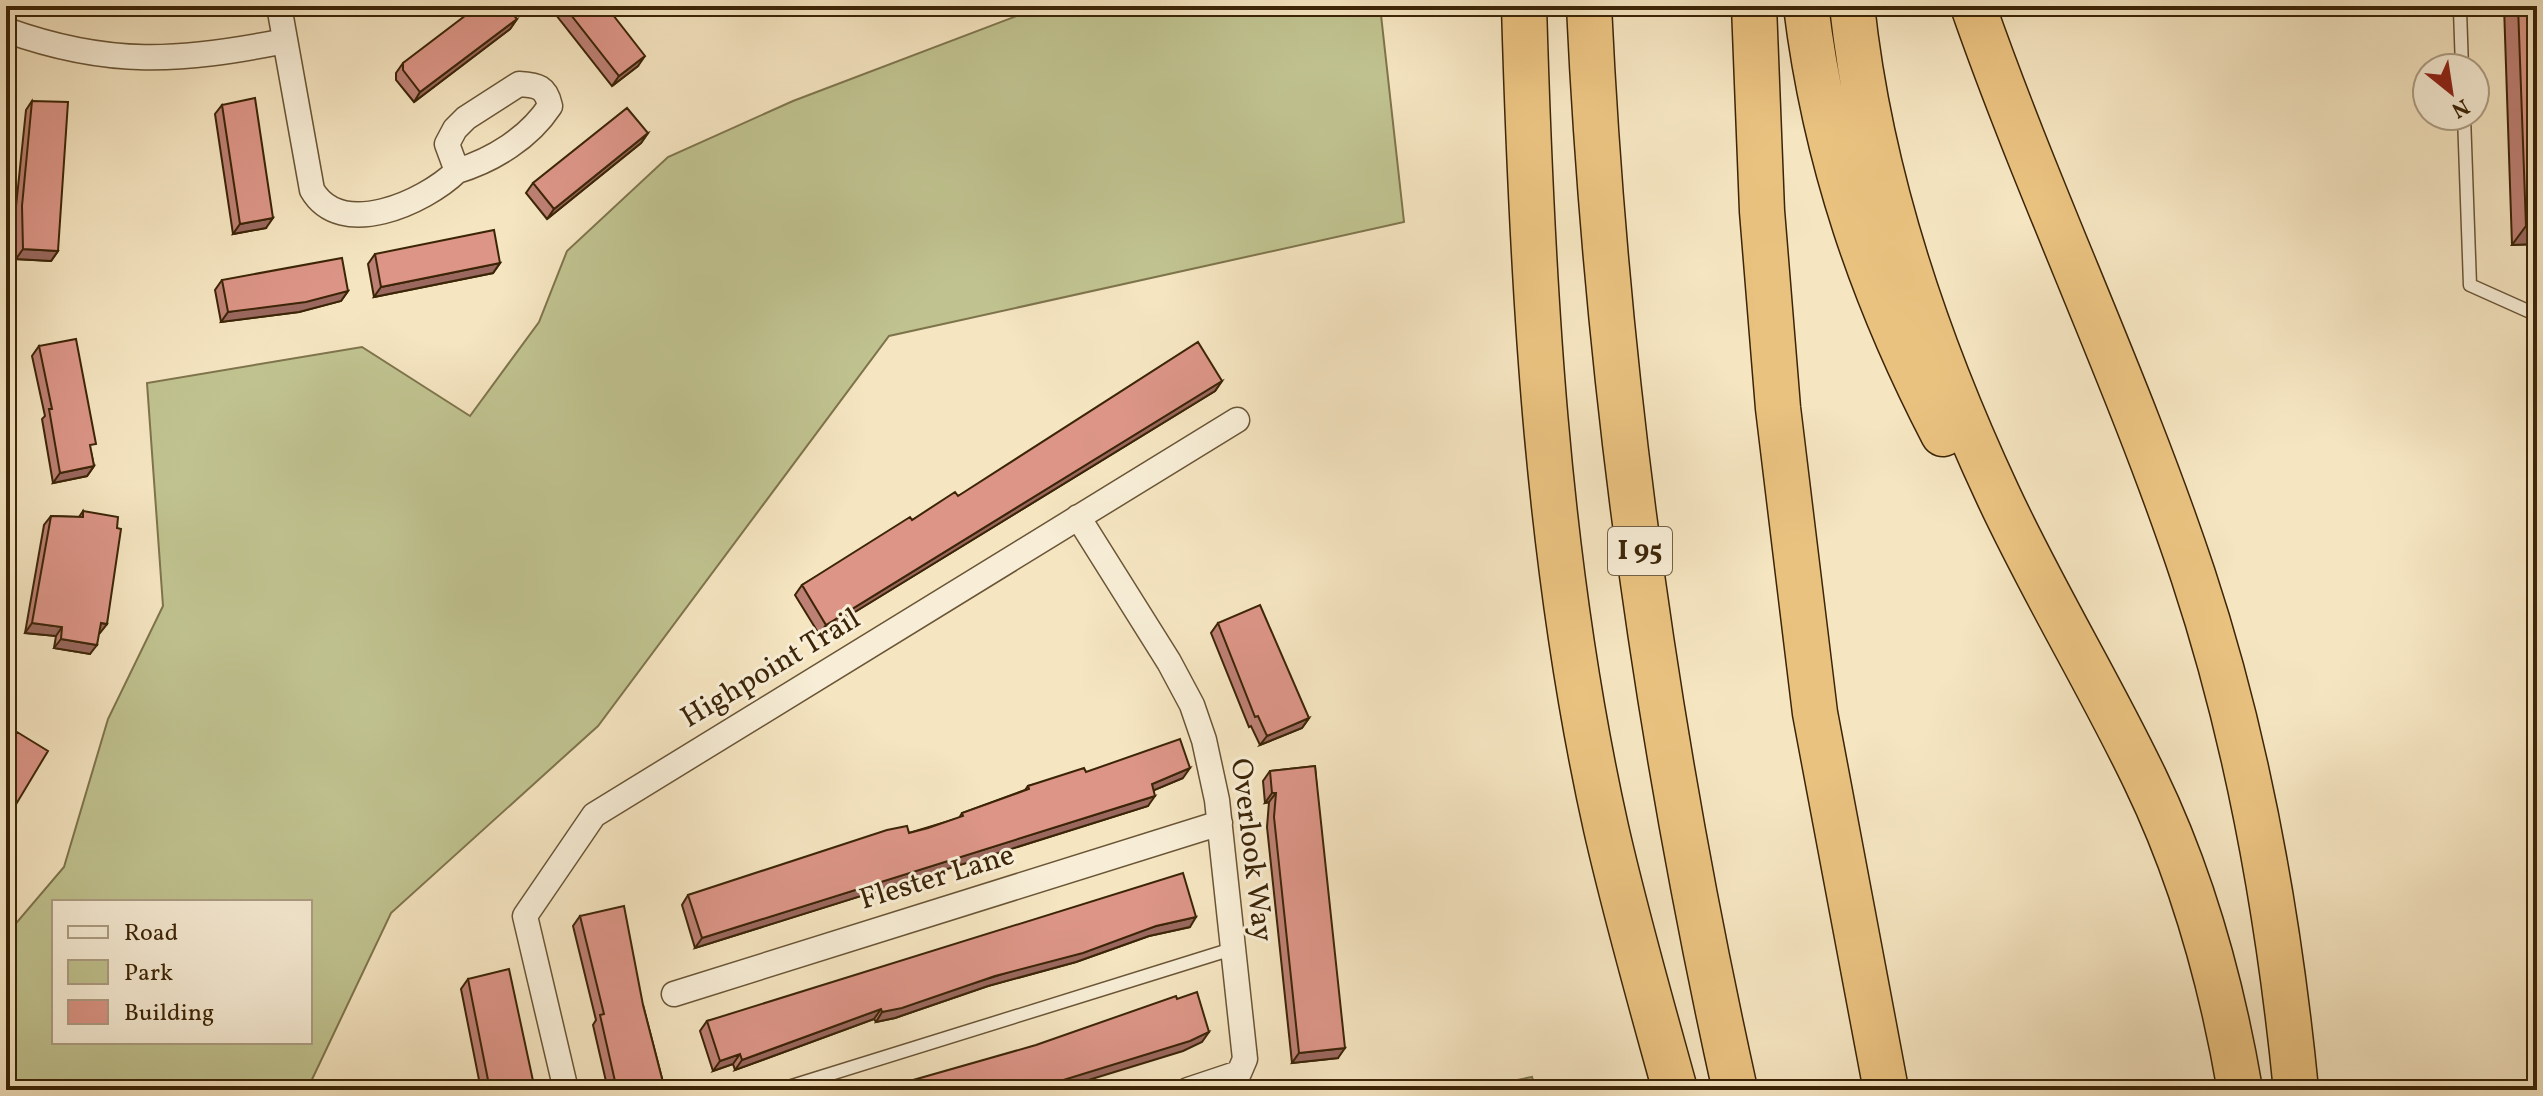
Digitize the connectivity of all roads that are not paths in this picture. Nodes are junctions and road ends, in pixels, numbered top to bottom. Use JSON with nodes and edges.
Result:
{"nodes":[{"id":1,"x":279,"y":6,"type":"edge"},
{"id":2,"x":1524,"y":6,"type":"edge"},
{"id":3,"x":1589,"y":6,"type":"edge"},
{"id":4,"x":1754,"y":6,"type":"edge"},
{"id":5,"x":1806,"y":6,"type":"edge"},
{"id":6,"x":1852,"y":6,"type":"edge"},
{"id":7,"x":1973,"y":6,"type":"edge"},
{"id":8,"x":2460,"y":10,"type":"dead end"},
{"id":9,"x":6,"y":30,"type":"edge"},
{"id":10,"x":285,"y":41,"type":"junction"},
{"id":11,"x":2461,"y":52,"type":"edge"},
{"id":12,"x":2465,"y":132,"type":"edge"},
{"id":13,"x":457,"y":171,"type":"dead end"},
{"id":14,"x":2537,"y":315,"type":"edge"},
{"id":15,"x":1237,"y":420,"type":"dead end"},
{"id":16,"x":1078,"y":517,"type":"junction"},
{"id":17,"x":1220,"y":823,"type":"junction"},
{"id":18,"x":1232,"y":949,"type":"junction"},
{"id":19,"x":674,"y":994,"type":"dead end"},
{"id":20,"x":2228,"y":1030,"type":"junction"},
{"id":21,"x":566,"y":1090,"type":"edge"},
{"id":22,"x":779,"y":1090,"type":"edge"},
{"id":23,"x":1188,"y":1090,"type":"edge"},
{"id":24,"x":1675,"y":1090,"type":"edge"},
{"id":25,"x":1735,"y":1090,"type":"edge"},
{"id":26,"x":1886,"y":1090,"type":"edge"},
{"id":27,"x":2240,"y":1090,"type":"edge"},
{"id":28,"x":2296,"y":1090,"type":"edge"}],
"edges":[{"from":1,"to":10,"type":"street"},
{"from":2,"to":24,"type":"highway"},
{"from":3,"to":25,"type":"highway","number":"I 95"},
{"from":4,"to":26,"type":"highway"},
{"from":5,"to":20,"type":"highway"},
{"from":6,"to":20,"type":"highway"},
{"from":7,"to":28,"type":"highway"},
{"from":8,"to":11,"type":"lane"},
{"from":9,"to":10,"type":"street"},
{"from":10,"to":13,"type":"street"},
{"from":12,"to":14,"type":"lane"},
{"from":15,"to":16,"type":"street","name":"Highpoint Trail"},
{"from":16,"to":17,"type":"street","name":"Overlook Way"},
{"from":16,"to":21,"type":"street","name":"Highpoint Trail"},
{"from":17,"to":18,"type":"street","name":"Overlook Way"},
{"from":17,"to":19,"type":"street","name":"Flester Lane"},
{"from":18,"to":22,"type":"lane"},
{"from":18,"to":23,"type":"street","name":"Overlook Way"},
{"from":20,"to":27,"type":"highway"}]}
